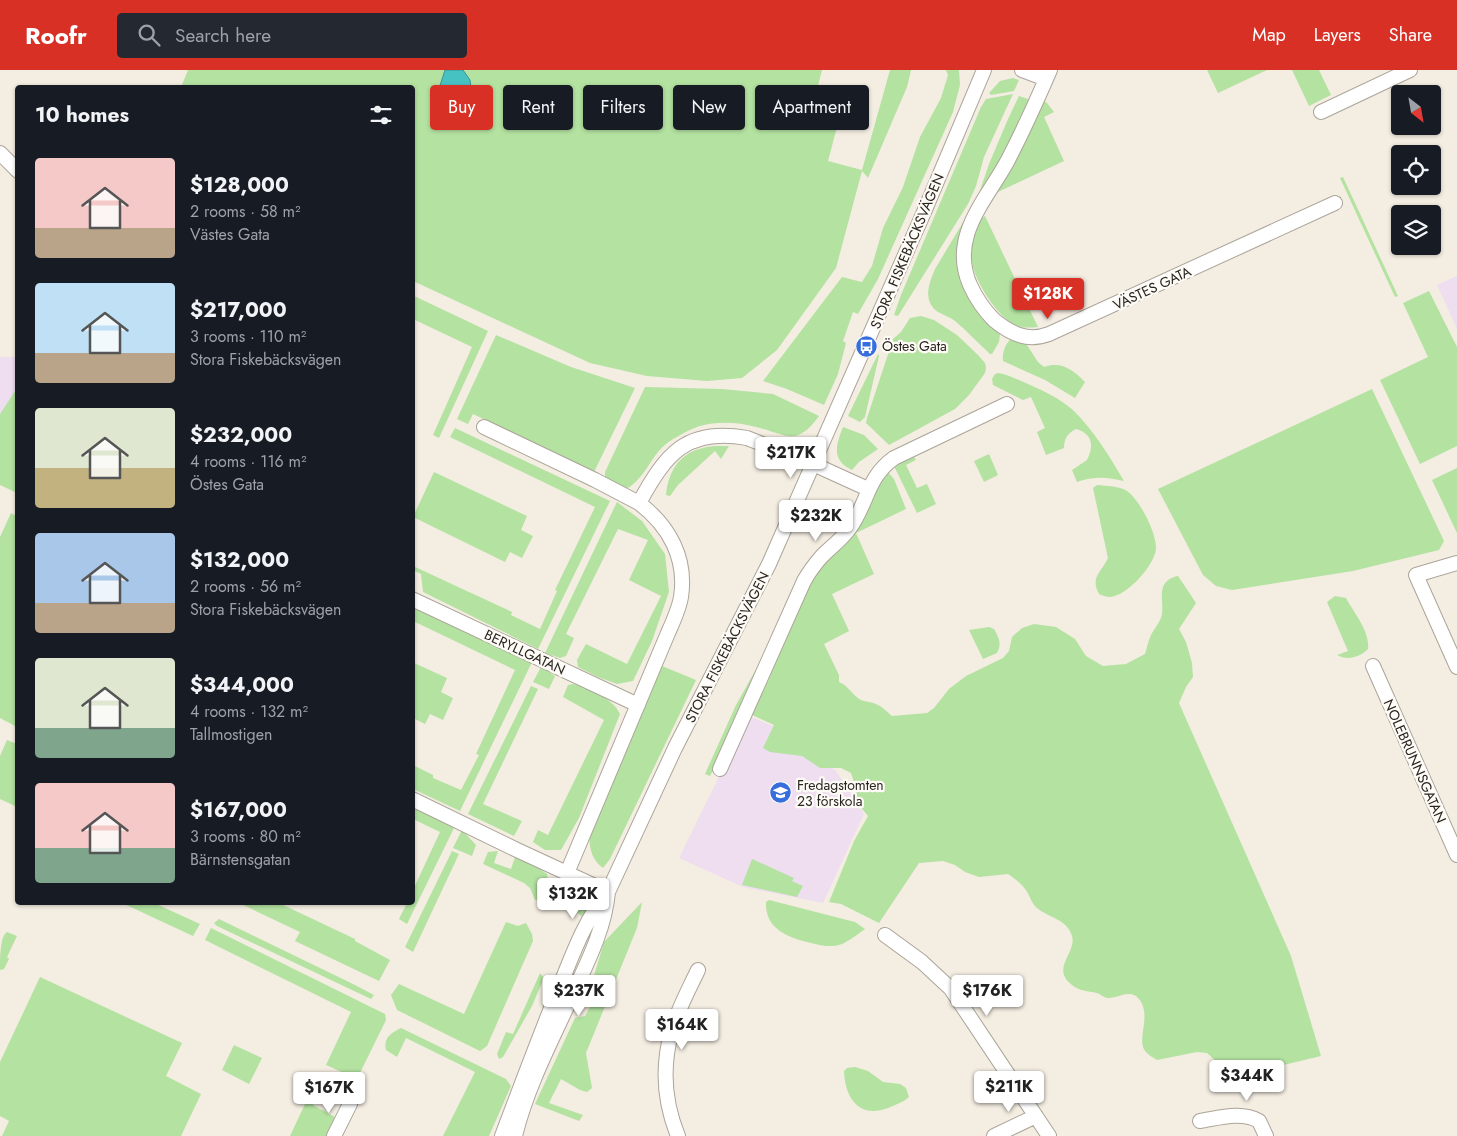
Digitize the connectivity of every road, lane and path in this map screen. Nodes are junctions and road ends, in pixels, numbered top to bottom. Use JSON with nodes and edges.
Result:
{"nodes":[{"id":1,"x":984,"y":70,"type":"edge"},
{"id":2,"x":1022,"y":70,"type":"edge"},
{"id":3,"x":1410,"y":70,"type":"edge"},
{"id":4,"x":1048,"y":75,"type":"edge"},
{"id":5,"x":1322,"y":112,"type":"dead end"},
{"id":6,"x":0,"y":153,"type":"edge"},
{"id":7,"x":15,"y":168,"type":"edge"},
{"id":8,"x":1335,"y":203,"type":"dead end"},
{"id":9,"x":1007,"y":404,"type":"dead end"},
{"id":10,"x":484,"y":427,"type":"dead end"},
{"id":11,"x":813,"y":464,"type":"junction"},
{"id":12,"x":868,"y":489,"type":"junction"},
{"id":13,"x":638,"y":503,"type":"junction"},
{"id":14,"x":1457,"y":563,"type":"edge"},
{"id":15,"x":415,"y":600,"type":"edge"},
{"id":16,"x":1373,"y":666,"type":"dead end"},
{"id":17,"x":1457,"y":667,"type":"edge"},
{"id":18,"x":638,"y":705,"type":"junction"},
{"id":19,"x":720,"y":769,"type":"dead end"},
{"id":20,"x":415,"y":800,"type":"edge"},
{"id":21,"x":1457,"y":854,"type":"edge"},
{"id":22,"x":567,"y":873,"type":"junction"},
{"id":23,"x":608,"y":892,"type":"junction"},
{"id":24,"x":885,"y":935,"type":"dead end"},
{"id":25,"x":698,"y":970,"type":"dead end"},
{"id":26,"x":350,"y":1104,"type":"dead end"},
{"id":27,"x":1036,"y":1116,"type":"junction"},
{"id":28,"x":1200,"y":1121,"type":"dead end"},
{"id":29,"x":334,"y":1136,"type":"edge"},
{"id":30,"x":502,"y":1136,"type":"edge"},
{"id":31,"x":515,"y":1136,"type":"edge"},
{"id":32,"x":678,"y":1136,"type":"edge"},
{"id":33,"x":994,"y":1136,"type":"edge"},
{"id":34,"x":1049,"y":1136,"type":"edge"},
{"id":35,"x":1266,"y":1136,"type":"edge"}],
"edges":[{"from":1,"to":11,"type":"street","name":"STORA FISKEBÄCKSVÄGEN"},
{"from":2,"to":4,"type":"street","name":"VÄSTES GATA"},
{"from":3,"to":5,"type":"street"},
{"from":4,"to":8,"type":"street","name":"VÄSTES GATA"},
{"from":6,"to":7,"type":"street"},
{"from":9,"to":12,"type":"street"},
{"from":10,"to":13,"type":"street"},
{"from":11,"to":12,"type":"street"},
{"from":11,"to":13,"type":"street"},
{"from":11,"to":23,"type":"street","name":"STORA FISKEBÄCKSVÄGEN"},
{"from":12,"to":19,"type":"street"},
{"from":13,"to":18,"type":"street"},
{"from":14,"to":17,"type":"street"},
{"from":15,"to":18,"type":"street","name":"BERYLLGATAN"},
{"from":16,"to":21,"type":"street","name":"NOLEBRUNNSGATAN"},
{"from":18,"to":22,"type":"street"},
{"from":20,"to":22,"type":"street"},
{"from":22,"to":23,"type":"street"},
{"from":23,"to":30,"type":"street","name":"STORA FISKEBÄCKSVÄGEN"},
{"from":23,"to":31,"type":"street","name":"STORA FISKEBÄCKSVÄGEN"},
{"from":24,"to":27,"type":"street"},
{"from":25,"to":32,"type":"street"},
{"from":26,"to":29,"type":"street"},
{"from":27,"to":33,"type":"street"},
{"from":27,"to":34,"type":"street"},
{"from":28,"to":35,"type":"street"}]}
